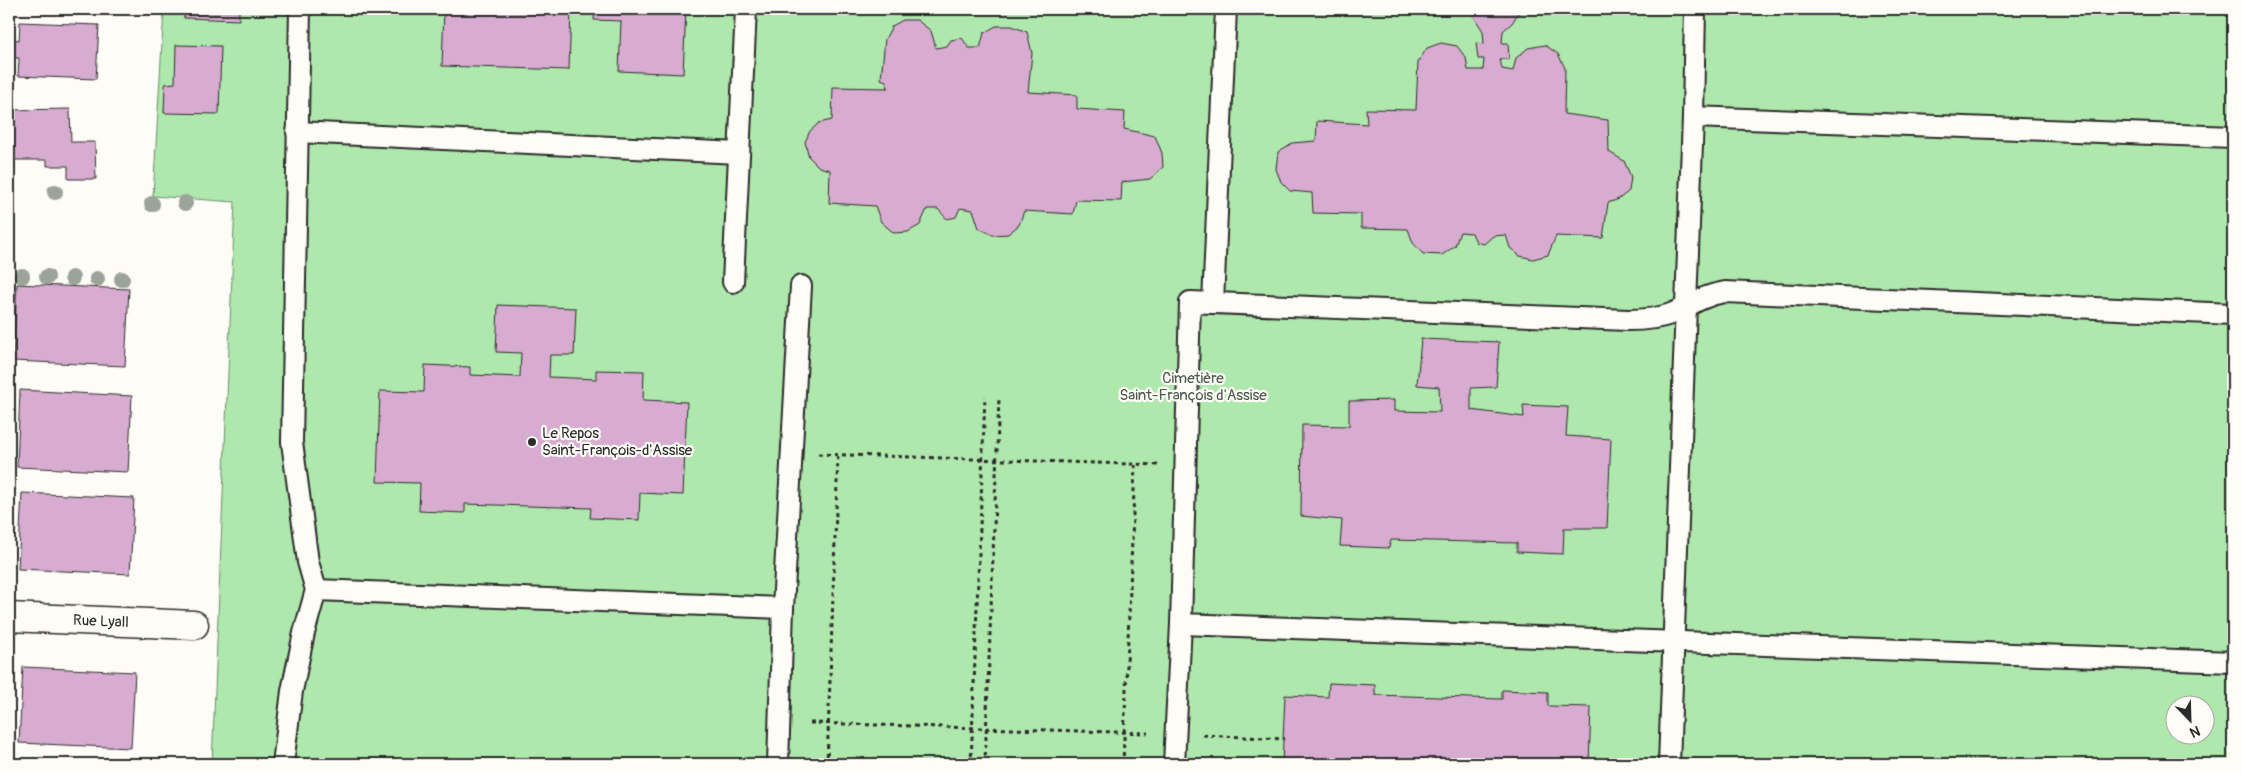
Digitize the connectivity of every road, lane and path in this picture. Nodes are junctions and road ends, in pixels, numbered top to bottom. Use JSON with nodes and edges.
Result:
{"nodes":[{"id":1,"x":300,"y":9,"type":"edge"},
{"id":2,"x":746,"y":9,"type":"edge"},
{"id":3,"x":1226,"y":9,"type":"edge"},
{"id":4,"x":1695,"y":9,"type":"edge"},
{"id":5,"x":1693,"y":117,"type":"junction"},
{"id":6,"x":297,"y":132,"type":"junction"},
{"id":7,"x":2233,"y":137,"type":"edge"},
{"id":8,"x":739,"y":153,"type":"junction"},
{"id":9,"x":733,"y":282,"type":"dead end"},
{"id":10,"x":801,"y":286,"type":"dead end"},
{"id":11,"x":1213,"y":303,"type":"junction"},
{"id":12,"x":1685,"y":306,"type":"junction"},
{"id":13,"x":2233,"y":314,"type":"edge"},
{"id":14,"x":984,"y":396,"type":"dead end"},
{"id":15,"x":999,"y":398,"type":"dead end"},
{"id":16,"x":823,"y":454,"type":"dead end"},
{"id":17,"x":838,"y":455,"type":"junction"},
{"id":18,"x":982,"y":460,"type":"junction"},
{"id":19,"x":997,"y":461,"type":"junction"},
{"id":20,"x":1135,"y":465,"type":"junction"},
{"id":21,"x":1156,"y":465,"type":"dead end"},
{"id":22,"x":316,"y":590,"type":"junction"},
{"id":23,"x":783,"y":608,"type":"junction"},
{"id":24,"x":9,"y":617,"type":"edge"},
{"id":25,"x":194,"y":624,"type":"dead end"},
{"id":26,"x":1181,"y":624,"type":"junction"},
{"id":27,"x":1673,"y":641,"type":"junction"},
{"id":28,"x":2233,"y":662,"type":"edge"},
{"id":29,"x":810,"y":723,"type":"dead end"},
{"id":30,"x":829,"y":724,"type":"junction"},
{"id":31,"x":972,"y":728,"type":"junction"},
{"id":32,"x":987,"y":728,"type":"junction"},
{"id":33,"x":1125,"y":733,"type":"junction"},
{"id":34,"x":1150,"y":733,"type":"dead end"},
{"id":35,"x":1200,"y":735,"type":"dead end"},
{"id":36,"x":1284,"y":739,"type":"dead end"},
{"id":37,"x":283,"y":764,"type":"edge"},
{"id":38,"x":778,"y":764,"type":"edge"},
{"id":39,"x":827,"y":764,"type":"edge"},
{"id":40,"x":971,"y":764,"type":"edge"},
{"id":41,"x":985,"y":764,"type":"edge"},
{"id":42,"x":1123,"y":764,"type":"edge"},
{"id":43,"x":1174,"y":764,"type":"edge"},
{"id":44,"x":1669,"y":764,"type":"edge"}],
"edges":[{"from":1,"to":6,"type":"lane"},
{"from":2,"to":8,"type":"lane"},
{"from":3,"to":11,"type":"lane"},
{"from":4,"to":5,"type":"lane"},
{"from":5,"to":7,"type":"lane"},
{"from":5,"to":12,"type":"lane"},
{"from":6,"to":8,"type":"lane"},
{"from":6,"to":22,"type":"lane"},
{"from":8,"to":9,"type":"lane"},
{"from":10,"to":23,"type":"lane"},
{"from":11,"to":12,"type":"lane"},
{"from":11,"to":26,"type":"lane"},
{"from":12,"to":13,"type":"lane"},
{"from":12,"to":27,"type":"lane"},
{"from":14,"to":18,"type":"path"},
{"from":15,"to":19,"type":"path"},
{"from":16,"to":17,"type":"path"},
{"from":17,"to":18,"type":"path"},
{"from":17,"to":30,"type":"path"},
{"from":18,"to":19,"type":"path"},
{"from":18,"to":31,"type":"path"},
{"from":19,"to":20,"type":"path"},
{"from":19,"to":32,"type":"path"},
{"from":20,"to":21,"type":"path"},
{"from":20,"to":33,"type":"path"},
{"from":22,"to":23,"type":"lane"},
{"from":22,"to":37,"type":"lane"},
{"from":23,"to":38,"type":"lane"},
{"from":24,"to":25,"type":"street","name":"Rue Lyall"},
{"from":26,"to":27,"type":"lane"},
{"from":26,"to":43,"type":"lane"},
{"from":27,"to":28,"type":"lane"},
{"from":27,"to":44,"type":"lane"},
{"from":29,"to":30,"type":"path"},
{"from":30,"to":31,"type":"path"},
{"from":30,"to":39,"type":"path"},
{"from":31,"to":32,"type":"path"},
{"from":31,"to":40,"type":"path"},
{"from":32,"to":33,"type":"path"},
{"from":32,"to":41,"type":"path"},
{"from":33,"to":34,"type":"path"},
{"from":33,"to":42,"type":"path"},
{"from":35,"to":36,"type":"path"}]}
